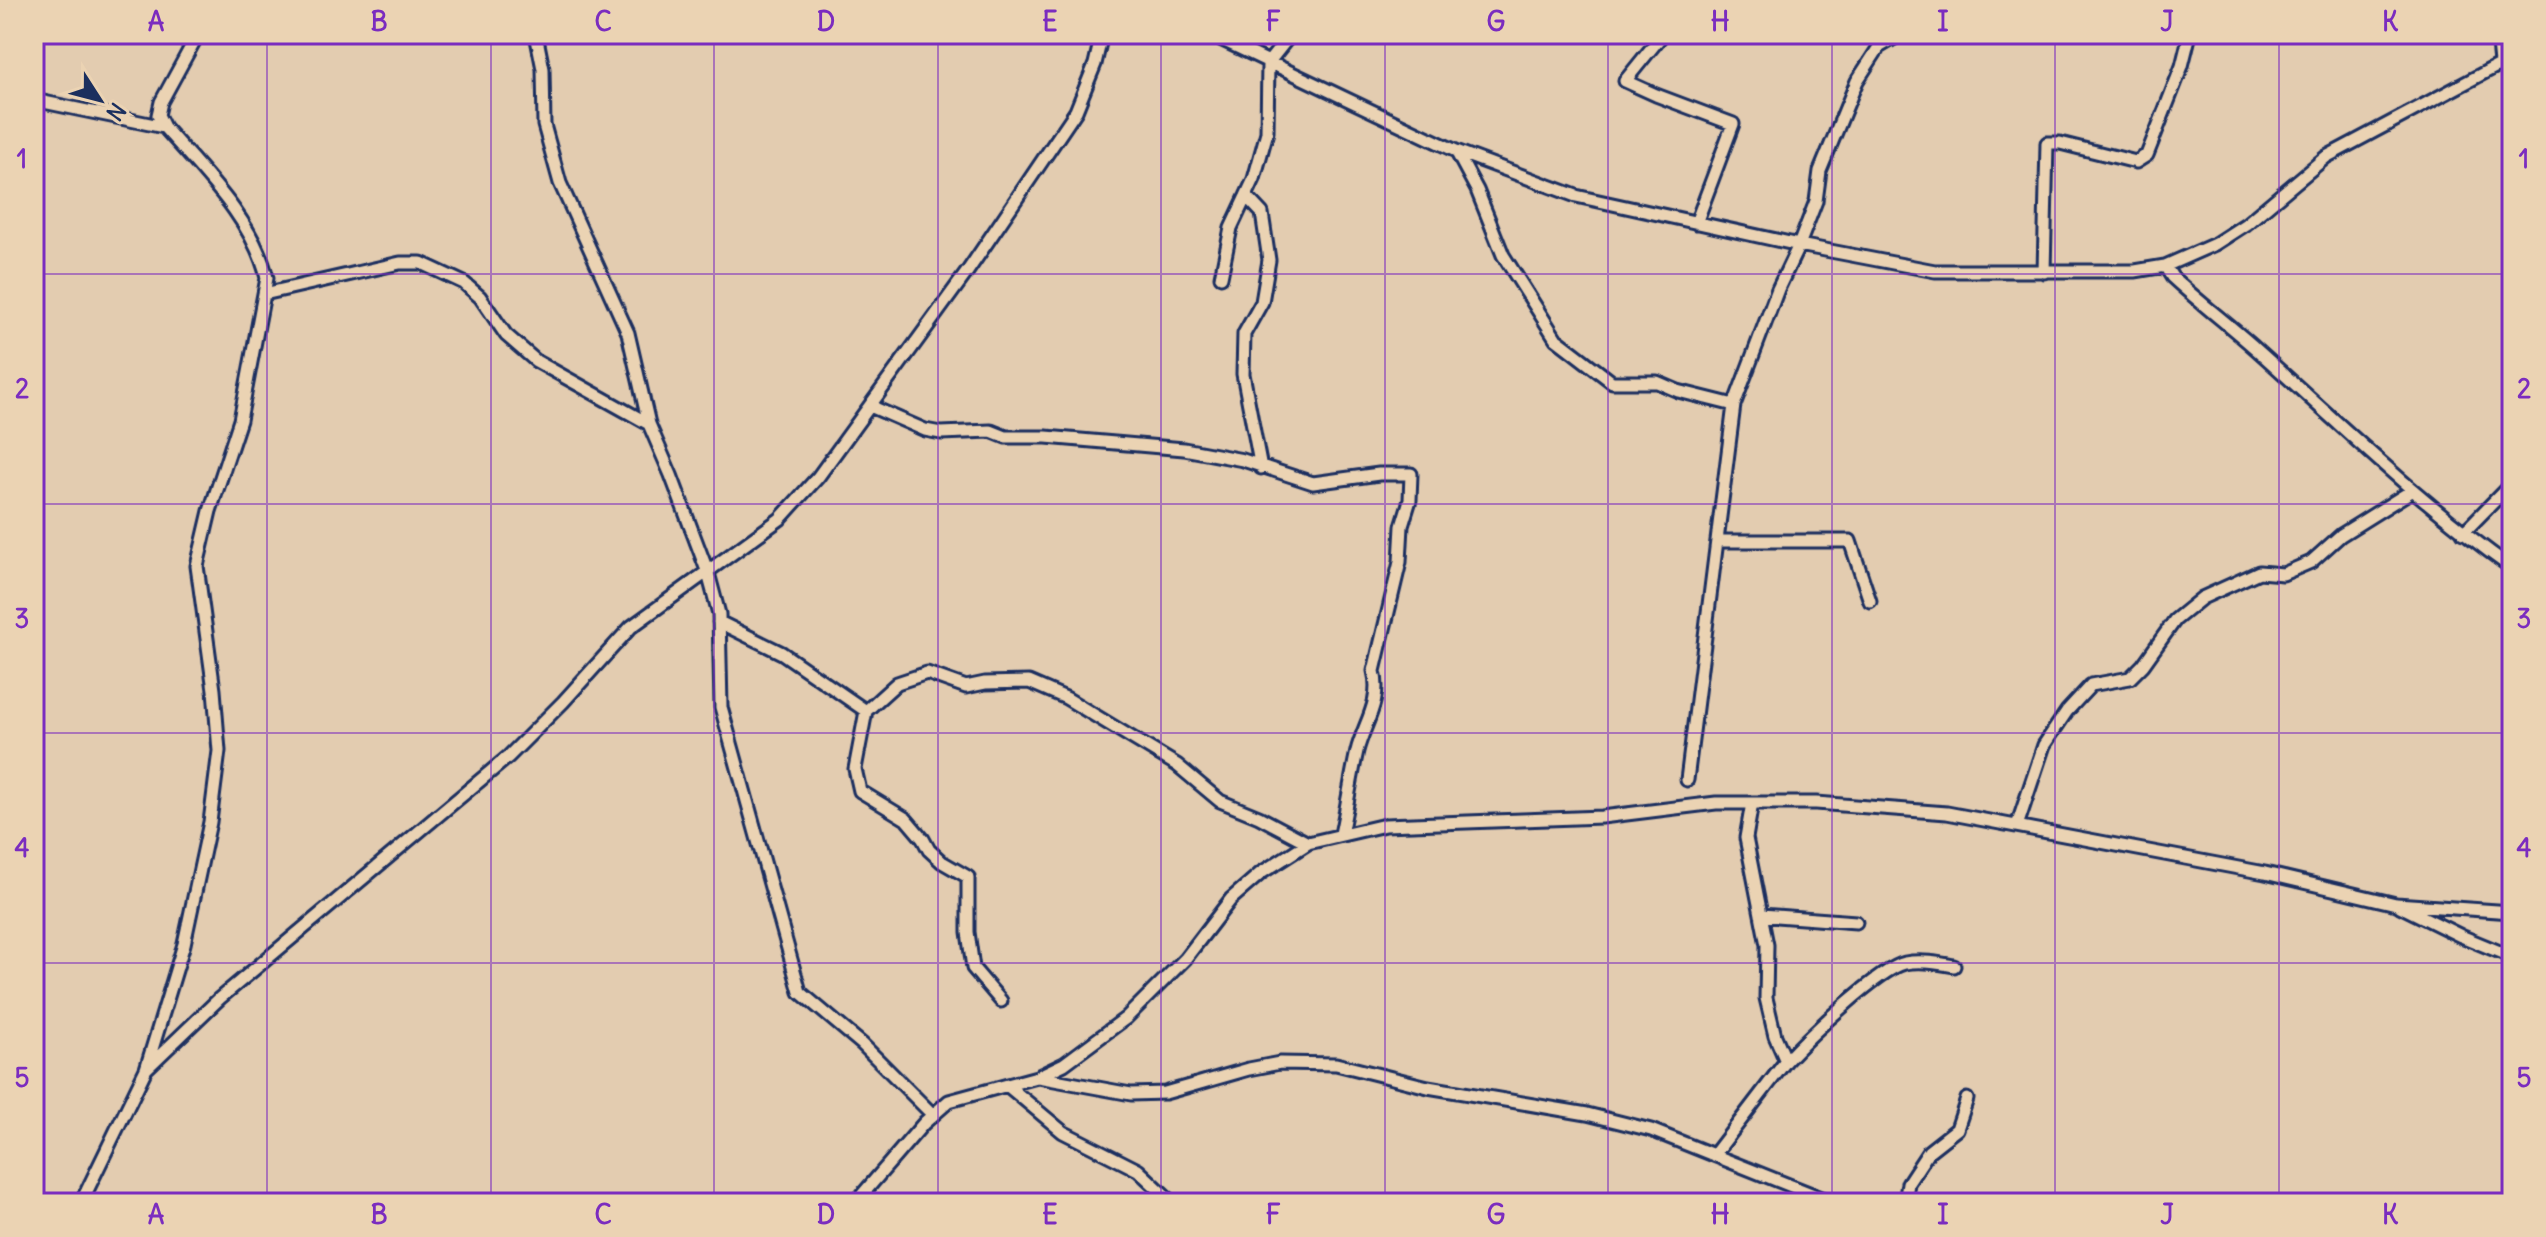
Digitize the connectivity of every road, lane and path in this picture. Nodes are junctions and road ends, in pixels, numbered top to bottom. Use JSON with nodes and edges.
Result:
{"nodes":[{"id":1,"x":198,"y":34,"type":"edge"},
{"id":2,"x":536,"y":34,"type":"edge"},
{"id":3,"x":1102,"y":34,"type":"edge"},
{"id":4,"x":1210,"y":34,"type":"edge"},
{"id":5,"x":1291,"y":34,"type":"edge"},
{"id":6,"x":1663,"y":34,"type":"edge"},
{"id":7,"x":1901,"y":34,"type":"edge"},
{"id":8,"x":2190,"y":34,"type":"edge"},
{"id":9,"x":2497,"y":34,"type":"edge"},
{"id":10,"x":2512,"y":58,"type":"edge"},
{"id":11,"x":1268,"y":63,"type":"junction"},
{"id":12,"x":2500,"y":63,"type":"junction"},
{"id":13,"x":34,"y":100,"type":"edge"},
{"id":14,"x":164,"y":127,"type":"junction"},
{"id":15,"x":1456,"y":151,"type":"junction"},
{"id":16,"x":1246,"y":196,"type":"junction"},
{"id":17,"x":1696,"y":223,"type":"junction"},
{"id":18,"x":1799,"y":245,"type":"junction"},
{"id":19,"x":2165,"y":266,"type":"junction"},
{"id":20,"x":2044,"y":272,"type":"junction"},
{"id":21,"x":1221,"y":277,"type":"dead end"},
{"id":22,"x":264,"y":294,"type":"junction"},
{"id":23,"x":1734,"y":405,"type":"junction"},
{"id":24,"x":870,"y":406,"type":"junction"},
{"id":25,"x":649,"y":424,"type":"junction"},
{"id":26,"x":1261,"y":468,"type":"junction"},
{"id":27,"x":2512,"y":483,"type":"edge"},
{"id":28,"x":2413,"y":490,"type":"junction"},
{"id":29,"x":2463,"y":533,"type":"junction"},
{"id":30,"x":1717,"y":541,"type":"junction"},
{"id":31,"x":2512,"y":568,"type":"edge"},
{"id":32,"x":708,"y":573,"type":"junction"},
{"id":33,"x":1870,"y":601,"type":"dead end"},
{"id":34,"x":719,"y":622,"type":"junction"},
{"id":35,"x":866,"y":711,"type":"junction"},
{"id":36,"x":1687,"y":780,"type":"dead end"},
{"id":37,"x":1752,"y":803,"type":"junction"},
{"id":38,"x":2017,"y":826,"type":"junction"},
{"id":39,"x":1341,"y":834,"type":"junction"},
{"id":40,"x":1308,"y":843,"type":"junction"},
{"id":41,"x":2396,"y":904,"type":"junction"},
{"id":42,"x":2512,"y":912,"type":"edge"},
{"id":43,"x":1761,"y":915,"type":"junction"},
{"id":44,"x":1856,"y":922,"type":"dead end"},
{"id":45,"x":2512,"y":957,"type":"edge"},
{"id":46,"x":1954,"y":966,"type":"dead end"},
{"id":47,"x":1001,"y":1001,"type":"dead end"},
{"id":48,"x":1786,"y":1061,"type":"junction"},
{"id":49,"x":146,"y":1069,"type":"junction"},
{"id":50,"x":1037,"y":1077,"type":"junction"},
{"id":51,"x":1008,"y":1086,"type":"junction"},
{"id":52,"x":1967,"y":1099,"type":"dead end"},
{"id":53,"x":933,"y":1115,"type":"junction"},
{"id":54,"x":1714,"y":1155,"type":"junction"},
{"id":55,"x":81,"y":1203,"type":"edge"},
{"id":56,"x":855,"y":1203,"type":"edge"},
{"id":57,"x":1173,"y":1203,"type":"edge"},
{"id":58,"x":1834,"y":1203,"type":"edge"},
{"id":59,"x":1905,"y":1203,"type":"edge"}],
"edges":[{"from":1,"to":14,"type":"street"},
{"from":2,"to":25,"type":"street"},
{"from":3,"to":24,"type":"street"},
{"from":4,"to":11,"type":"street"},
{"from":5,"to":11,"type":"street"},
{"from":6,"to":17,"type":"street"},
{"from":7,"to":18,"type":"street"},
{"from":8,"to":20,"type":"street"},
{"from":9,"to":12,"type":"street"},
{"from":10,"to":12,"type":"street"},
{"from":11,"to":15,"type":"street"},
{"from":11,"to":16,"type":"street"},
{"from":12,"to":19,"type":"street"},
{"from":13,"to":14,"type":"street"},
{"from":14,"to":22,"type":"street"},
{"from":15,"to":17,"type":"street"},
{"from":15,"to":23,"type":"street"},
{"from":16,"to":21,"type":"street"},
{"from":16,"to":26,"type":"street"},
{"from":17,"to":18,"type":"street"},
{"from":18,"to":20,"type":"street"},
{"from":18,"to":23,"type":"street"},
{"from":19,"to":20,"type":"street"},
{"from":19,"to":28,"type":"street"},
{"from":22,"to":25,"type":"street"},
{"from":22,"to":49,"type":"street"},
{"from":23,"to":30,"type":"street"},
{"from":24,"to":26,"type":"street"},
{"from":24,"to":32,"type":"street"},
{"from":25,"to":32,"type":"street"},
{"from":26,"to":39,"type":"street"},
{"from":27,"to":29,"type":"street"},
{"from":28,"to":29,"type":"street"},
{"from":28,"to":38,"type":"street"},
{"from":29,"to":31,"type":"street"},
{"from":30,"to":33,"type":"street"},
{"from":30,"to":36,"type":"street"},
{"from":32,"to":34,"type":"street"},
{"from":32,"to":49,"type":"street"},
{"from":34,"to":35,"type":"street"},
{"from":34,"to":53,"type":"street"},
{"from":35,"to":40,"type":"street"},
{"from":35,"to":47,"type":"street"},
{"from":37,"to":38,"type":"street"},
{"from":37,"to":39,"type":"street"},
{"from":37,"to":43,"type":"street"},
{"from":38,"to":41,"type":"street"},
{"from":39,"to":40,"type":"street"},
{"from":40,"to":50,"type":"street"},
{"from":41,"to":42,"type":"street"},
{"from":41,"to":45,"type":"street"},
{"from":43,"to":44,"type":"street"},
{"from":43,"to":48,"type":"street"},
{"from":46,"to":48,"type":"street"},
{"from":48,"to":54,"type":"street"},
{"from":49,"to":55,"type":"street"},
{"from":50,"to":51,"type":"street"},
{"from":50,"to":54,"type":"street"},
{"from":51,"to":53,"type":"street"},
{"from":51,"to":57,"type":"street"},
{"from":52,"to":59,"type":"street"},
{"from":53,"to":56,"type":"street"},
{"from":54,"to":58,"type":"street"}]}
